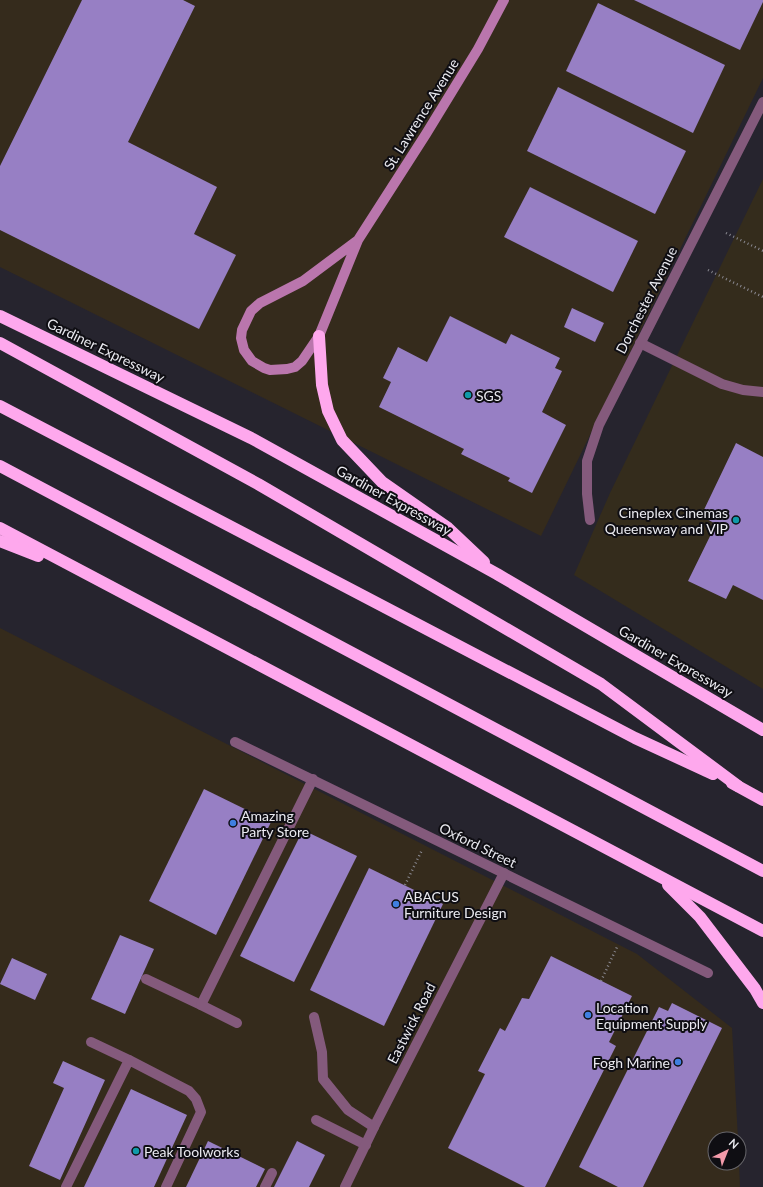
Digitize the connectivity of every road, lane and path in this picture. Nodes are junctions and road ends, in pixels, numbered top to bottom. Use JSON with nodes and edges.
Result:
{"nodes":[{"id":1,"x":504,"y":0,"type":"edge"},
{"id":2,"x":763,"y":102,"type":"edge"},
{"id":3,"x":726,"y":233,"type":"dead end"},
{"id":4,"x":358,"y":240,"type":"junction"},
{"id":5,"x":763,"y":251,"type":"edge"},
{"id":6,"x":708,"y":270,"type":"dead end"},
{"id":7,"x":763,"y":297,"type":"edge"},
{"id":8,"x":0,"y":316,"type":"edge"},
{"id":9,"x":318,"y":336,"type":"junction"},
{"id":10,"x":0,"y":343,"type":"edge"},
{"id":11,"x":640,"y":343,"type":"junction"},
{"id":12,"x":763,"y":392,"type":"edge"},
{"id":13,"x":0,"y":406,"type":"edge"},
{"id":14,"x":0,"y":466,"type":"edge"},
{"id":15,"x":590,"y":520,"type":"dead end"},
{"id":16,"x":0,"y":528,"type":"edge"},
{"id":17,"x":0,"y":540,"type":"edge"},
{"id":18,"x":497,"y":574,"type":"junction"},
{"id":19,"x":97,"y":580,"type":"junction"},
{"id":20,"x":763,"y":730,"type":"edge"},
{"id":21,"x":235,"y":742,"type":"dead end"},
{"id":22,"x":313,"y":779,"type":"junction"},
{"id":23,"x":738,"y":786,"type":"junction"},
{"id":24,"x":763,"y":800,"type":"edge"},
{"id":25,"x":429,"y":836,"type":"junction"},
{"id":26,"x":763,"y":871,"type":"edge"},
{"id":27,"x":504,"y":873,"type":"junction"},
{"id":28,"x":658,"y":876,"type":"junction"},
{"id":29,"x":405,"y":885,"type":"dead end"},
{"id":30,"x":763,"y":931,"type":"edge"},
{"id":31,"x":624,"y":932,"type":"junction"},
{"id":32,"x":708,"y":973,"type":"dead end"},
{"id":33,"x":146,"y":979,"type":"dead end"},
{"id":34,"x":601,"y":981,"type":"dead end"},
{"id":35,"x":763,"y":1003,"type":"edge"},
{"id":36,"x":202,"y":1005,"type":"junction"},
{"id":37,"x":314,"y":1016,"type":"dead end"},
{"id":38,"x":237,"y":1023,"type":"dead end"},
{"id":39,"x":91,"y":1042,"type":"dead end"},
{"id":40,"x":129,"y":1060,"type":"junction"},
{"id":41,"x":316,"y":1120,"type":"dead end"},
{"id":42,"x":374,"y":1127,"type":"junction"},
{"id":43,"x":366,"y":1145,"type":"junction"},
{"id":44,"x":272,"y":1173,"type":"dead end"},
{"id":45,"x":66,"y":1187,"type":"edge"},
{"id":46,"x":166,"y":1187,"type":"edge"},
{"id":47,"x":265,"y":1187,"type":"edge"},
{"id":48,"x":345,"y":1187,"type":"edge"}],
"edges":[{"from":1,"to":4,"type":"street","name":"St. Lawrence Avenue"},
{"from":2,"to":11,"type":"street","name":"Dorchester Avenue"},
{"from":3,"to":5,"type":"path"},
{"from":4,"to":9,"type":"street","name":"St. Lawrence Avenue"},
{"from":4,"to":9,"type":"street","name":"St. Lawrence Avenue"},
{"from":6,"to":7,"type":"path"},
{"from":8,"to":18,"type":"highway","name":"Gardiner Expressway"},
{"from":9,"to":18,"type":"highway"},
{"from":10,"to":23,"type":"highway"},
{"from":11,"to":12,"type":"street"},
{"from":11,"to":15,"type":"street","name":"Dorchester Avenue"},
{"from":13,"to":23,"type":"highway"},
{"from":14,"to":26,"type":"highway"},
{"from":16,"to":19,"type":"highway"},
{"from":17,"to":19,"type":"highway"},
{"from":18,"to":20,"type":"highway","name":"Gardiner Expressway"},
{"from":19,"to":28,"type":"highway"},
{"from":21,"to":22,"type":"street","name":"Oxford Street"},
{"from":22,"to":25,"type":"street","name":"Oxford Street"},
{"from":22,"to":36,"type":"street"},
{"from":23,"to":24,"type":"highway"},
{"from":25,"to":27,"type":"street","name":"Oxford Street"},
{"from":25,"to":29,"type":"path"},
{"from":27,"to":31,"type":"street","name":"Oxford Street"},
{"from":27,"to":42,"type":"street","name":"Eastwick Road"},
{"from":28,"to":30,"type":"highway"},
{"from":28,"to":35,"type":"highway"},
{"from":31,"to":32,"type":"street","name":"Oxford Street"},
{"from":31,"to":34,"type":"path"},
{"from":33,"to":36,"type":"street"},
{"from":36,"to":38,"type":"street"},
{"from":37,"to":42,"type":"street"},
{"from":39,"to":40,"type":"street"},
{"from":40,"to":45,"type":"street"},
{"from":40,"to":46,"type":"street"},
{"from":41,"to":43,"type":"street"},
{"from":42,"to":43,"type":"street","name":"Eastwick Road"},
{"from":43,"to":48,"type":"street","name":"Eastwick Road"},
{"from":44,"to":47,"type":"street"}]}
